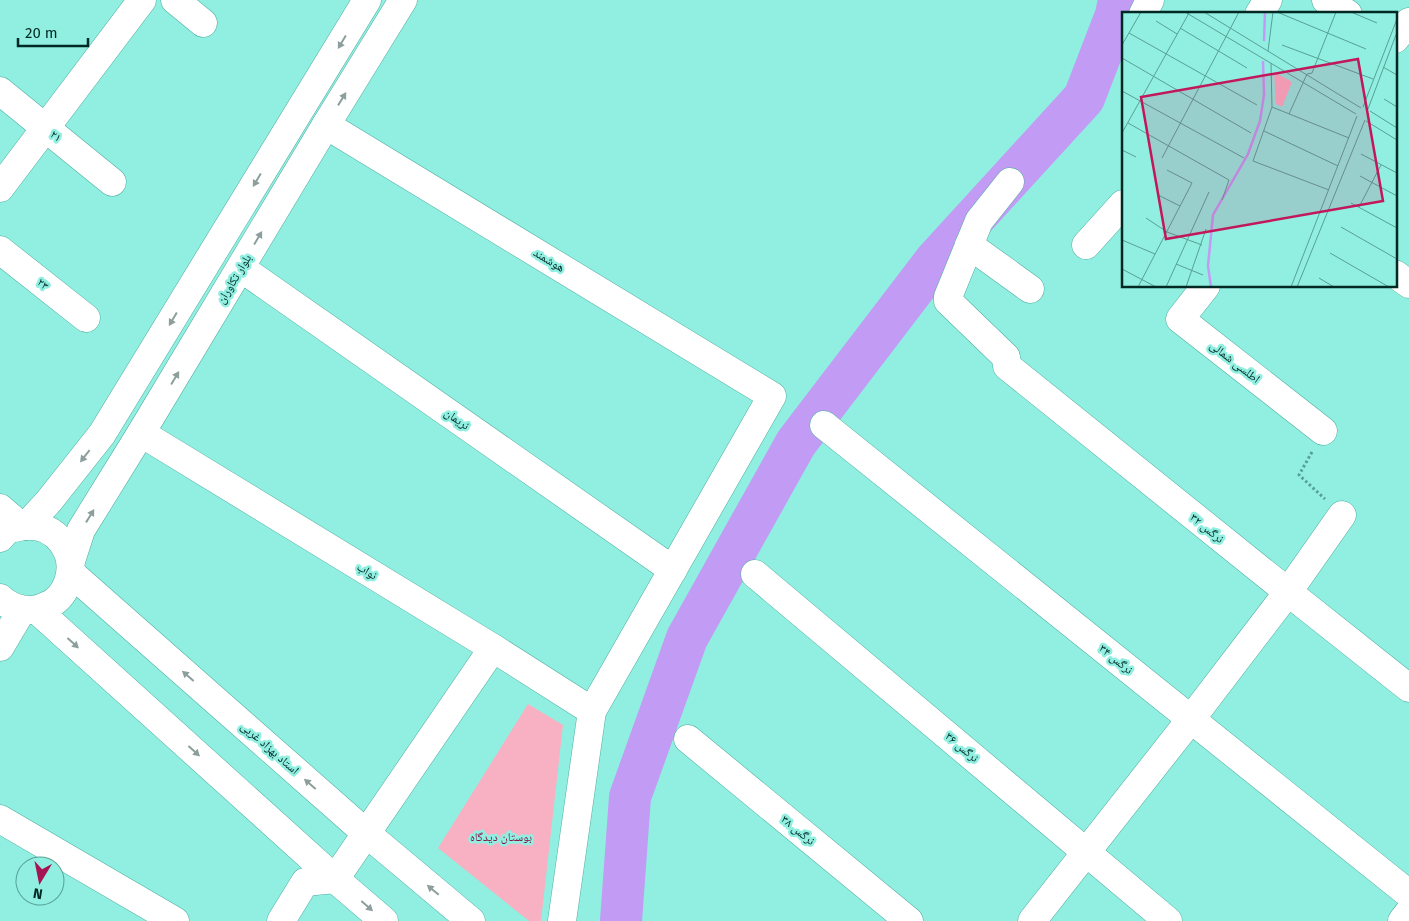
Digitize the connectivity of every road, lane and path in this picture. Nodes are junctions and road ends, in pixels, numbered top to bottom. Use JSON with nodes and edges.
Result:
{"nodes":[{"id":1,"x":142,"y":0,"type":"edge"},
{"id":2,"x":175,"y":0,"type":"edge"},
{"id":3,"x":367,"y":0,"type":"edge"},
{"id":4,"x":403,"y":0,"type":"edge"},
{"id":5,"x":1150,"y":0,"type":"edge"},
{"id":6,"x":1268,"y":0,"type":"edge"},
{"id":7,"x":1326,"y":0,"type":"edge"},
{"id":8,"x":1144,"y":12,"type":"edge"},
{"id":9,"x":1259,"y":12,"type":"edge"},
{"id":10,"x":1345,"y":12,"type":"edge"},
{"id":11,"x":1409,"y":22,"type":"edge"},
{"id":12,"x":203,"y":23,"type":"dead end"},
{"id":13,"x":1396,"y":38,"type":"edge"},
{"id":14,"x":1396,"y":45,"type":"edge"},
{"id":15,"x":1409,"y":57,"type":"edge"},
{"id":16,"x":0,"y":91,"type":"edge"},
{"id":17,"x":326,"y":124,"type":"junction"},
{"id":18,"x":46,"y":128,"type":"junction"},
{"id":19,"x":112,"y":182,"type":"dead end"},
{"id":20,"x":1010,"y":182,"type":"dead end"},
{"id":21,"x":0,"y":188,"type":"edge"},
{"id":22,"x":1122,"y":205,"type":"edge"},
{"id":23,"x":969,"y":245,"type":"junction"},
{"id":24,"x":1086,"y":245,"type":"dead end"},
{"id":25,"x":0,"y":250,"type":"edge"},
{"id":26,"x":241,"y":268,"type":"junction"},
{"id":27,"x":1396,"y":275,"type":"edge"},
{"id":28,"x":1409,"y":284,"type":"edge"},
{"id":29,"x":1204,"y":288,"type":"edge"},
{"id":30,"x":1030,"y":289,"type":"dead end"},
{"id":31,"x":86,"y":318,"type":"dead end"},
{"id":32,"x":824,"y":425,"type":"dead end"},
{"id":33,"x":1323,"y":431,"type":"joint"},
{"id":34,"x":141,"y":434,"type":"junction"},
{"id":35,"x":1342,"y":515,"type":"joint"},
{"id":36,"x":10,"y":523,"type":"edge"},
{"id":37,"x":71,"y":567,"type":"junction"},
{"id":38,"x":673,"y":570,"type":"junction"},
{"id":39,"x":755,"y":574,"type":"dead end"},
{"id":40,"x":1288,"y":592,"type":"junction"},
{"id":41,"x":19,"y":606,"type":"edge"},
{"id":42,"x":0,"y":647,"type":"edge"},
{"id":43,"x":493,"y":648,"type":"junction"},
{"id":44,"x":1409,"y":688,"type":"edge"},
{"id":45,"x":592,"y":712,"type":"junction"},
{"id":46,"x":1191,"y":719,"type":"junction"},
{"id":47,"x":688,"y":739,"type":"dead end"},
{"id":48,"x":0,"y":819,"type":"edge"},
{"id":49,"x":366,"y":833,"type":"junction"},
{"id":50,"x":1086,"y":852,"type":"junction"},
{"id":51,"x":335,"y":879,"type":"junction"},
{"id":52,"x":1409,"y":894,"type":"edge"},
{"id":53,"x":1409,"y":912,"type":"edge"},
{"id":54,"x":175,"y":921,"type":"edge"},
{"id":55,"x":281,"y":921,"type":"edge"},
{"id":56,"x":384,"y":921,"type":"edge"},
{"id":57,"x":471,"y":921,"type":"edge"},
{"id":58,"x":562,"y":921,"type":"edge"},
{"id":59,"x":909,"y":921,"type":"edge"},
{"id":60,"x":1032,"y":921,"type":"edge"},
{"id":61,"x":1168,"y":921,"type":"edge"},
{"id":62,"x":1402,"y":921,"type":"edge"}],
"edges":[{"from":1,"to":18,"type":"street"},
{"from":2,"to":12,"type":"street"},
{"from":3,"to":36,"type":"street","one_way":true},
{"from":17,"to":4,"type":"street","name":"بلوار تکاوران","one_way":true},
{"from":5,"to":8,"type":"street"},
{"from":6,"to":9,"type":"street"},
{"from":7,"to":10,"type":"street"},
{"from":11,"to":13,"type":"street"},
{"from":14,"to":15,"type":"street"},
{"from":16,"to":18,"type":"street","name":"۲۱"},
{"from":26,"to":17,"type":"street","name":"بلوار تکاوران","one_way":true},
{"from":17,"to":38,"type":"street","name":"هوشمند"},
{"from":18,"to":19,"type":"street","name":"۲۱"},
{"from":18,"to":21,"type":"street"},
{"from":20,"to":23,"type":"street"},
{"from":22,"to":24,"type":"street"},
{"from":23,"to":30,"type":"street"},
{"from":23,"to":40,"type":"street","name":"نرگس ۳۲"},
{"from":25,"to":31,"type":"street","name":"۲۳"},
{"from":34,"to":26,"type":"street","name":"بلوار تکاوران","one_way":true},
{"from":26,"to":38,"type":"street","name":"نریمان"},
{"from":27,"to":28,"type":"street"},
{"from":29,"to":33,"type":"street","name":"اطلسی شمالی"},
{"from":32,"to":46,"type":"street","name":"نرگس ۳۴"},
{"from":33,"to":35,"type":"path"},
{"from":37,"to":34,"type":"street","name":"بلوار تکاوران","one_way":true},
{"from":34,"to":43,"type":"street","name":"نواب"},
{"from":35,"to":40,"type":"street"},
{"from":36,"to":37,"type":"street"},
{"from":37,"to":41,"type":"street","name":"بلوار تکاوران"},
{"from":49,"to":37,"type":"street","name":"استاد بهزاد غربی","one_way":true},
{"from":38,"to":45,"type":"street"},
{"from":39,"to":50,"type":"street","name":"نرگس ۳۶"},
{"from":40,"to":44,"type":"street","name":"نرگس ۳۲"},
{"from":40,"to":46,"type":"street"},
{"from":41,"to":42,"type":"street"},
{"from":41,"to":51,"type":"street","one_way":true},
{"from":43,"to":45,"type":"street","name":"نواب"},
{"from":43,"to":49,"type":"street"},
{"from":45,"to":58,"type":"street"},
{"from":46,"to":50,"type":"street"},
{"from":46,"to":52,"type":"street","name":"نرگس ۳۴"},
{"from":47,"to":59,"type":"street","name":"نرگس ۳۸"},
{"from":48,"to":54,"type":"street"},
{"from":49,"to":51,"type":"street"},
{"from":57,"to":49,"type":"street","name":"استاد بهزاد غربی","one_way":true},
{"from":50,"to":60,"type":"street"},
{"from":50,"to":61,"type":"street","name":"نرگس ۳۶"},
{"from":51,"to":55,"type":"street"},
{"from":51,"to":56,"type":"street","one_way":true},
{"from":53,"to":62,"type":"street"}]}
